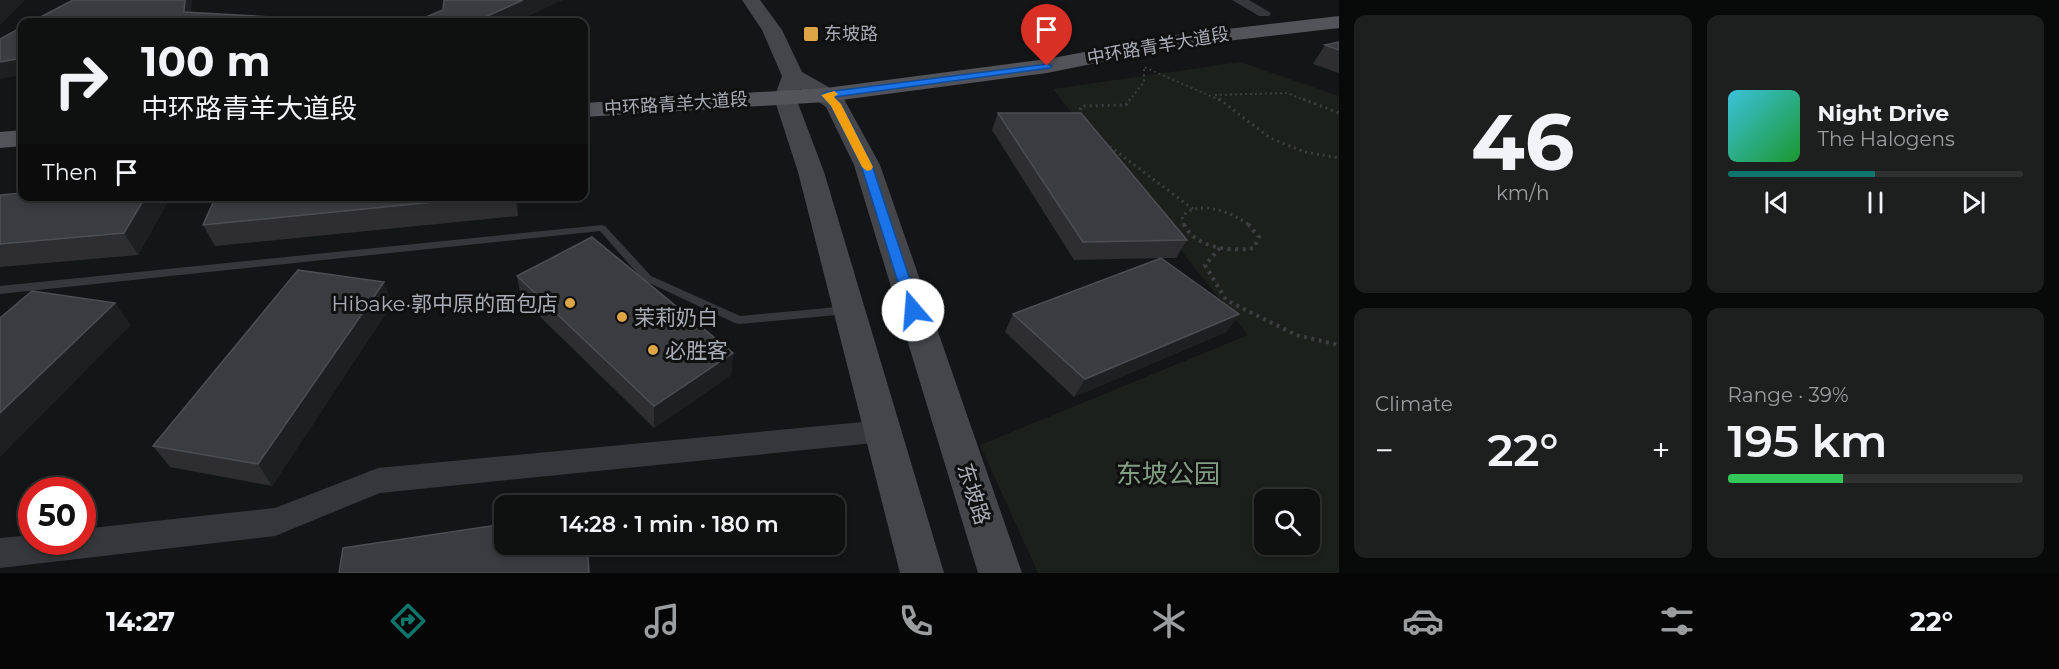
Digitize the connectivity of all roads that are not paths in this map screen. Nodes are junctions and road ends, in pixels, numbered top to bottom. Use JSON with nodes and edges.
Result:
{"nodes":[{"id":1,"x":751,"y":0,"type":"edge"},
{"id":2,"x":1239,"y":0,"type":"edge"},
{"id":3,"x":1339,"y":6,"type":"edge"},
{"id":4,"x":1264,"y":13,"type":"junction"},
{"id":5,"x":1339,"y":22,"type":"edge"},
{"id":6,"x":830,"y":80,"type":"junction"},
{"id":7,"x":789,"y":87,"type":"junction"},
{"id":8,"x":588,"y":93,"type":"edge"},
{"id":9,"x":588,"y":110,"type":"edge"},
{"id":10,"x":18,"y":138,"type":"edge"},
{"id":11,"x":0,"y":140,"type":"edge"},
{"id":12,"x":18,"y":154,"type":"edge"},
{"id":13,"x":0,"y":156,"type":"edge"},
{"id":14,"x":0,"y":290,"type":"edge"},
{"id":15,"x":848,"y":310,"type":"junction"},
{"id":16,"x":884,"y":431,"type":"junction"},
{"id":17,"x":0,"y":553,"type":"edge"},
{"id":18,"x":922,"y":573,"type":"edge"},
{"id":19,"x":1000,"y":573,"type":"edge"}],
"edges":[{"from":1,"to":7,"type":"main road"},
{"from":2,"to":4,"type":"street"},
{"from":3,"to":4,"type":"main road","name":"中环路青羊大道段"},
{"from":4,"to":6,"type":"main road","name":"中环路青羊大道段"},
{"from":5,"to":6,"type":"main road","name":"中环路青羊大道段"},
{"from":6,"to":7,"type":"main road","name":"东坡路"},
{"from":6,"to":19,"type":"main road","name":"东坡路"},
{"from":7,"to":8,"type":"main road","name":"中环路青羊大道段"},
{"from":7,"to":9,"type":"main road","name":"中环路青羊大道段"},
{"from":7,"to":15,"type":"main road"},
{"from":10,"to":11,"type":"main road"},
{"from":12,"to":13,"type":"main road"},
{"from":14,"to":15,"type":"lane"},
{"from":15,"to":16,"type":"main road"},
{"from":16,"to":17,"type":"street"},
{"from":16,"to":18,"type":"main road"}]}
